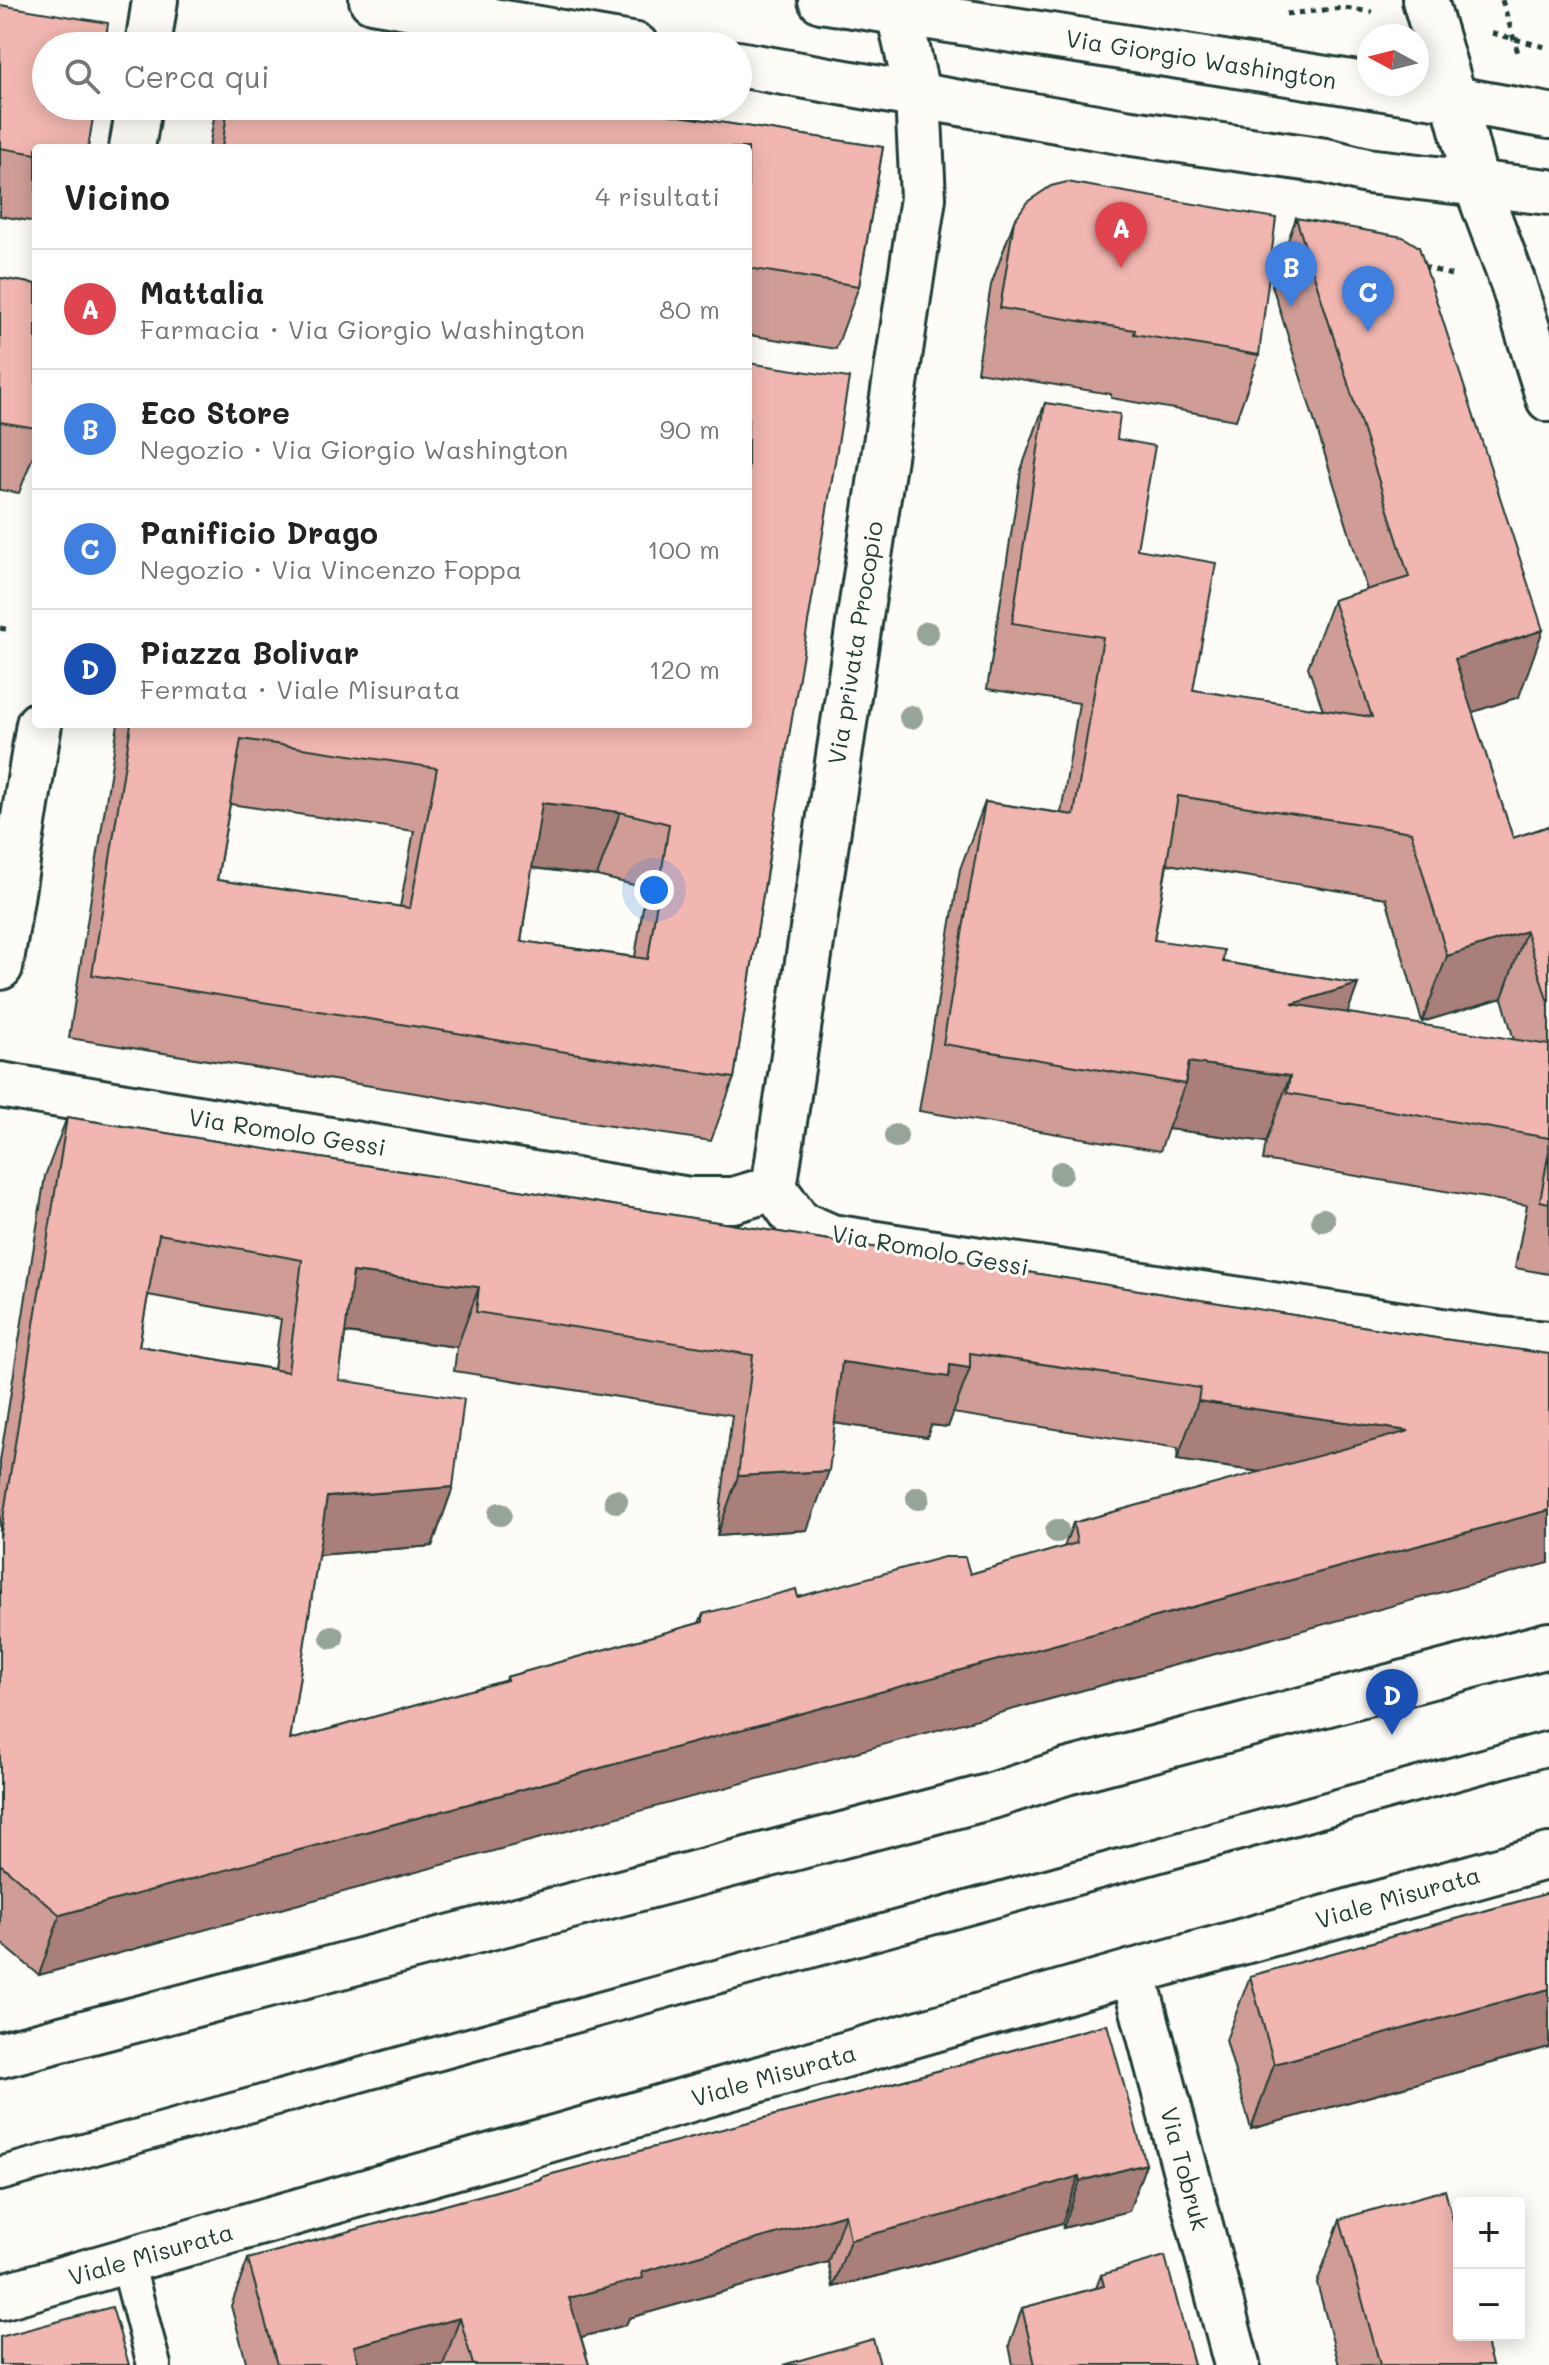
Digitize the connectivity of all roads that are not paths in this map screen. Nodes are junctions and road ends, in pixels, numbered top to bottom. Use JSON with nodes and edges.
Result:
{"nodes":[{"id":1,"x":155,"y":0,"type":"edge"},
{"id":2,"x":372,"y":0,"type":"edge"},
{"id":3,"x":821,"y":0,"type":"edge"},
{"id":4,"x":1425,"y":0,"type":"edge"},
{"id":5,"x":900,"y":7,"type":"edge"},
{"id":6,"x":150,"y":32,"type":"edge"},
{"id":7,"x":556,"y":32,"type":"edge"},
{"id":8,"x":752,"y":67,"type":"edge"},
{"id":9,"x":918,"y":97,"type":"junction"},
{"id":10,"x":1454,"y":99,"type":"junction"},
{"id":11,"x":1549,"y":116,"type":"edge"},
{"id":12,"x":137,"y":120,"type":"edge"},
{"id":13,"x":133,"y":144,"type":"edge"},
{"id":14,"x":1476,"y":183,"type":"junction"},
{"id":15,"x":1549,"y":192,"type":"edge"},
{"id":16,"x":1549,"y":399,"type":"edge"},
{"id":17,"x":38,"y":728,"type":"edge"},
{"id":18,"x":0,"y":967,"type":"edge"},
{"id":19,"x":0,"y":1085,"type":"edge"},
{"id":20,"x":774,"y":1188,"type":"junction"},
{"id":21,"x":1549,"y":1344,"type":"edge"},
{"id":22,"x":1549,"y":1645,"type":"edge"},
{"id":23,"x":1549,"y":1748,"type":"edge"},
{"id":24,"x":1549,"y":1856,"type":"edge"},
{"id":25,"x":1133,"y":1972,"type":"junction"},
{"id":26,"x":0,"y":2055,"type":"edge"},
{"id":27,"x":0,"y":2174,"type":"edge"},
{"id":28,"x":127,"y":2262,"type":"junction"},
{"id":29,"x":0,"y":2297,"type":"edge"},
{"id":30,"x":154,"y":2365,"type":"edge"},
{"id":31,"x":1237,"y":2365,"type":"edge"}],
"edges":[{"from":1,"to":6,"type":"street"},
{"from":2,"to":7,"type":"street"},
{"from":3,"to":5,"type":"street","name":"Via Giorgio Washington"},
{"from":4,"to":10,"type":"street"},
{"from":5,"to":9,"type":"street"},
{"from":5,"to":10,"type":"street","name":"Via Giorgio Washington"},
{"from":8,"to":9,"type":"street"},
{"from":9,"to":14,"type":"street"},
{"from":9,"to":20,"type":"street","name":"Via privata Procopio"},
{"from":10,"to":11,"type":"street","name":"Via Giorgio Washington"},
{"from":10,"to":14,"type":"street"},
{"from":12,"to":13,"type":"street"},
{"from":14,"to":15,"type":"street"},
{"from":14,"to":16,"type":"street"},
{"from":17,"to":18,"type":"street"},
{"from":19,"to":20,"type":"street","name":"Via Romolo Gessi"},
{"from":20,"to":21,"type":"street","name":"Via Romolo Gessi"},
{"from":22,"to":26,"type":"street"},
{"from":23,"to":27,"type":"lane"},
{"from":24,"to":25,"type":"street","name":"Viale Misurata"},
{"from":25,"to":28,"type":"street","name":"Viale Misurata"},
{"from":25,"to":31,"type":"street","name":"Via Tobruk"},
{"from":28,"to":29,"type":"street","name":"Viale Misurata"},
{"from":28,"to":30,"type":"lane"}]}
